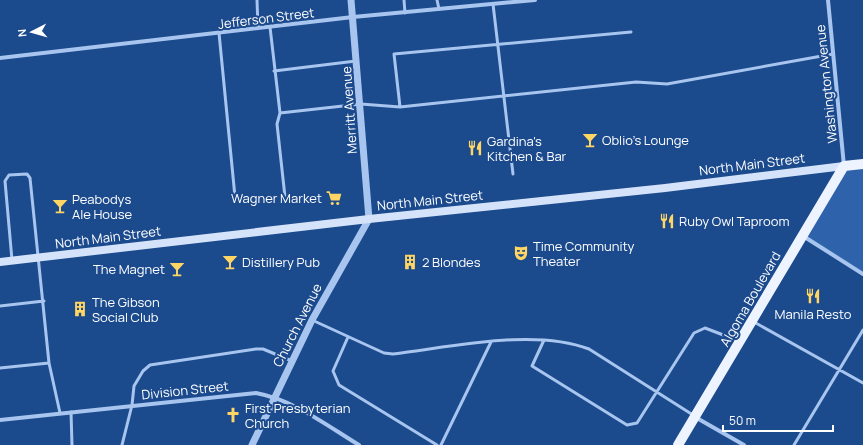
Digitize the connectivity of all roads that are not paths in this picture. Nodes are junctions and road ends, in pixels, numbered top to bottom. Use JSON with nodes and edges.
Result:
{"nodes":[{"id":1,"x":257,"y":0,"type":"edge"},
{"id":2,"x":351,"y":0,"type":"edge"},
{"id":3,"x":404,"y":0,"type":"edge"},
{"id":4,"x":437,"y":0,"type":"edge"},
{"id":5,"x":534,"y":0,"type":"edge"},
{"id":6,"x":828,"y":0,"type":"edge"},
{"id":7,"x":493,"y":4,"type":"junction"},
{"id":8,"x":439,"y":9,"type":"junction"},
{"id":9,"x":405,"y":12,"type":"junction"},
{"id":10,"x":353,"y":18,"type":"junction"},
{"id":11,"x":270,"y":27,"type":"junction"},
{"id":12,"x":258,"y":28,"type":"junction"},
{"id":13,"x":631,"y":32,"type":"dead end"},
{"id":14,"x":219,"y":33,"type":"junction"},
{"id":15,"x":498,"y":44,"type":"junction"},
{"id":16,"x":833,"y":54,"type":"junction"},
{"id":17,"x":0,"y":58,"type":"edge"},
{"id":18,"x":357,"y":60,"type":"junction"},
{"id":19,"x":274,"y":71,"type":"junction"},
{"id":20,"x":504,"y":96,"type":"junction"},
{"id":21,"x":361,"y":104,"type":"junction"},
{"id":22,"x":400,"y":107,"type":"junction"},
{"id":23,"x":280,"y":113,"type":"junction"},
{"id":24,"x":863,"y":164,"type":"edge"},
{"id":25,"x":844,"y":166,"type":"junction"},
{"id":26,"x":513,"y":174,"type":"dead end"},
{"id":27,"x":235,"y":198,"type":"dead end"},
{"id":28,"x":285,"y":198,"type":"dead end"},
{"id":29,"x":369,"y":219,"type":"junction"},
{"id":30,"x":802,"y":236,"type":"junction"},
{"id":31,"x":38,"y":258,"type":"junction"},
{"id":32,"x":12,"y":261,"type":"junction"},
{"id":33,"x":0,"y":262,"type":"edge"},
{"id":34,"x":863,"y":274,"type":"edge"},
{"id":35,"x":44,"y":301,"type":"junction"},
{"id":36,"x":0,"y":306,"type":"edge"},
{"id":37,"x":312,"y":320,"type":"junction"},
{"id":38,"x":752,"y":321,"type":"junction"},
{"id":39,"x":863,"y":330,"type":"edge"},
{"id":40,"x":348,"y":337,"type":"junction"},
{"id":41,"x":544,"y":340,"type":"junction"},
{"id":42,"x":491,"y":342,"type":"junction"},
{"id":43,"x":740,"y":342,"type":"junction"},
{"id":44,"x":292,"y":361,"type":"junction"},
{"id":45,"x":49,"y":363,"type":"junction"},
{"id":46,"x":0,"y":368,"type":"edge"},
{"id":47,"x":840,"y":369,"type":"junction"},
{"id":48,"x":863,"y":383,"type":"edge"},
{"id":49,"x":657,"y":392,"type":"junction"},
{"id":50,"x":275,"y":396,"type":"junction"},
{"id":51,"x":132,"y":405,"type":"junction"},
{"id":52,"x":71,"y":412,"type":"junction"},
{"id":53,"x":60,"y":413,"type":"junction"},
{"id":54,"x":695,"y":416,"type":"junction"},
{"id":55,"x":0,"y":420,"type":"edge"},
{"id":56,"x":72,"y":445,"type":"edge"},
{"id":57,"x":122,"y":445,"type":"edge"},
{"id":58,"x":252,"y":445,"type":"edge"},
{"id":59,"x":359,"y":445,"type":"edge"},
{"id":60,"x":437,"y":445,"type":"edge"},
{"id":61,"x":441,"y":445,"type":"edge"},
{"id":62,"x":678,"y":445,"type":"edge"},
{"id":63,"x":744,"y":445,"type":"edge"},
{"id":64,"x":794,"y":445,"type":"edge"}],
"edges":[{"from":1,"to":12,"type":"lane"},
{"from":2,"to":10,"type":"street","name":"Merritt Avenue"},
{"from":3,"to":9,"type":"lane"},
{"from":4,"to":8,"type":"lane"},
{"from":5,"to":7,"type":"street","name":"Jefferson Street"},
{"from":6,"to":16,"type":"street","name":"Washington Avenue"},
{"from":7,"to":8,"type":"street","name":"Jefferson Street"},
{"from":7,"to":15,"type":"lane"},
{"from":8,"to":9,"type":"street","name":"Jefferson Street"},
{"from":9,"to":10,"type":"street","name":"Jefferson Street"},
{"from":10,"to":11,"type":"street","name":"Jefferson Street"},
{"from":10,"to":18,"type":"street","name":"Merritt Avenue"},
{"from":11,"to":12,"type":"street","name":"Jefferson Street"},
{"from":11,"to":19,"type":"lane"},
{"from":12,"to":14,"type":"street","name":"Jefferson Street"},
{"from":13,"to":15,"type":"lane"},
{"from":14,"to":17,"type":"street","name":"Jefferson Street"},
{"from":14,"to":27,"type":"lane"},
{"from":15,"to":20,"type":"lane"},
{"from":15,"to":22,"type":"lane"},
{"from":16,"to":20,"type":"lane"},
{"from":16,"to":25,"type":"street","name":"Washington Avenue"},
{"from":18,"to":19,"type":"lane"},
{"from":18,"to":21,"type":"street","name":"Merritt Avenue"},
{"from":19,"to":23,"type":"lane"},
{"from":20,"to":22,"type":"lane"},
{"from":20,"to":26,"type":"lane"},
{"from":21,"to":22,"type":"lane"},
{"from":21,"to":23,"type":"lane"},
{"from":21,"to":29,"type":"street","name":"Merritt Avenue"},
{"from":23,"to":28,"type":"lane"},
{"from":24,"to":25,"type":"main road","name":"North Main Street"},
{"from":25,"to":29,"type":"main road","name":"North Main Street"},
{"from":25,"to":30,"type":"main road","name":"Algoma Boulevard"},
{"from":29,"to":31,"type":"main road","name":"North Main Street"},
{"from":29,"to":37,"type":"street","name":"Church Avenue"},
{"from":30,"to":34,"type":"street"},
{"from":30,"to":38,"type":"main road","name":"Algoma Boulevard"},
{"from":31,"to":32,"type":"main road","name":"North Main Street"},
{"from":31,"to":32,"type":"lane"},
{"from":31,"to":35,"type":"lane"},
{"from":32,"to":33,"type":"main road","name":"North Main Street"},
{"from":35,"to":36,"type":"lane"},
{"from":35,"to":45,"type":"lane"},
{"from":37,"to":40,"type":"lane"},
{"from":37,"to":44,"type":"street","name":"Church Avenue"},
{"from":38,"to":43,"type":"main road","name":"Algoma Boulevard"},
{"from":38,"to":47,"type":"lane"},
{"from":39,"to":47,"type":"lane"},
{"from":40,"to":42,"type":"lane"},
{"from":40,"to":60,"type":"lane"},
{"from":41,"to":42,"type":"lane"},
{"from":41,"to":49,"type":"lane"},
{"from":41,"to":49,"type":"lane"},
{"from":42,"to":61,"type":"lane"},
{"from":43,"to":49,"type":"lane"},
{"from":43,"to":54,"type":"main road","name":"Algoma Boulevard"},
{"from":44,"to":50,"type":"street","name":"Church Avenue"},
{"from":44,"to":51,"type":"lane"},
{"from":45,"to":46,"type":"lane"},
{"from":45,"to":53,"type":"lane"},
{"from":47,"to":48,"type":"lane"},
{"from":47,"to":64,"type":"lane"},
{"from":49,"to":54,"type":"lane"},
{"from":50,"to":51,"type":"street","name":"Division Street"},
{"from":50,"to":58,"type":"street","name":"Church Avenue"},
{"from":50,"to":59,"type":"street","name":"Division Street"},
{"from":51,"to":52,"type":"street","name":"Division Street"},
{"from":51,"to":57,"type":"lane"},
{"from":52,"to":53,"type":"street","name":"Division Street"},
{"from":52,"to":56,"type":"lane"},
{"from":53,"to":55,"type":"street","name":"Division Street"},
{"from":54,"to":62,"type":"main road","name":"Algoma Boulevard"},
{"from":54,"to":63,"type":"street"}]}
